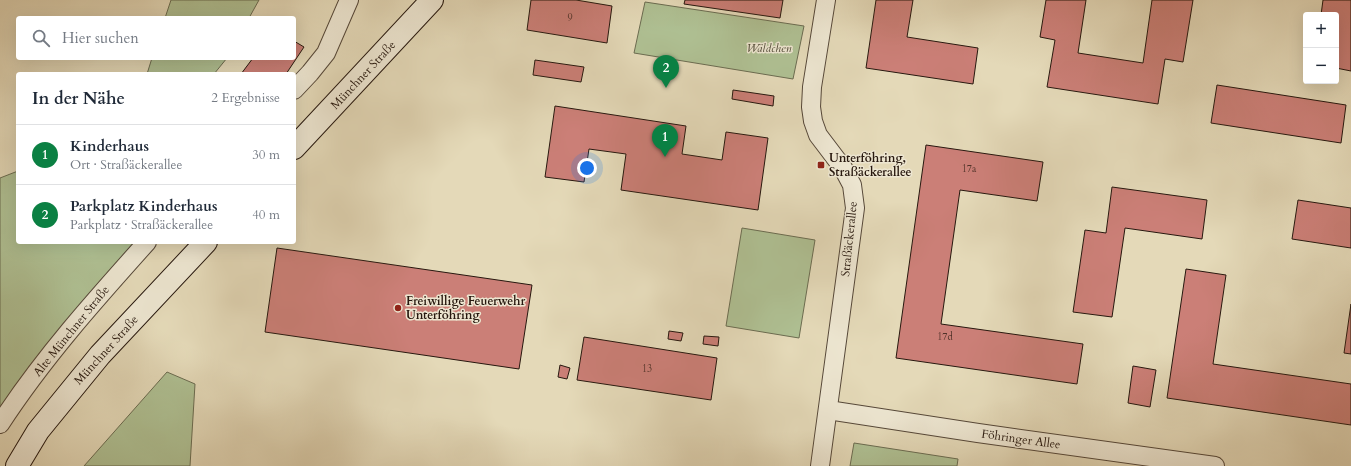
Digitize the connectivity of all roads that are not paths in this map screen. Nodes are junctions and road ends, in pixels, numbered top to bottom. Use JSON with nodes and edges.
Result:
{"nodes":[{"id":1,"x":349,"y":0,"type":"edge"},
{"id":2,"x":432,"y":0,"type":"edge"},
{"id":3,"x":826,"y":0,"type":"edge"},
{"id":4,"x":296,"y":88,"type":"edge"},
{"id":5,"x":296,"y":146,"type":"edge"},
{"id":6,"x":145,"y":244,"type":"edge"},
{"id":7,"x":204,"y":244,"type":"edge"},
{"id":8,"x":828,"y":410,"type":"junction"},
{"id":9,"x":0,"y":424,"type":"edge"},
{"id":10,"x":17,"y":466,"type":"edge"},
{"id":11,"x":820,"y":466,"type":"edge"},
{"id":12,"x":1215,"y":466,"type":"edge"}],
"edges":[{"from":1,"to":4,"type":"street"},
{"from":2,"to":5,"type":"main road","name":"Münchner Straße"},
{"from":3,"to":8,"type":"street","name":"Straßäckerallee"},
{"from":6,"to":9,"type":"street","name":"Alte Münchner Straße"},
{"from":7,"to":10,"type":"main road","name":"Münchner Straße"},
{"from":8,"to":11,"type":"street","name":"Straßäckerallee"},
{"from":8,"to":12,"type":"street","name":"Föhringer Allee"}]}
